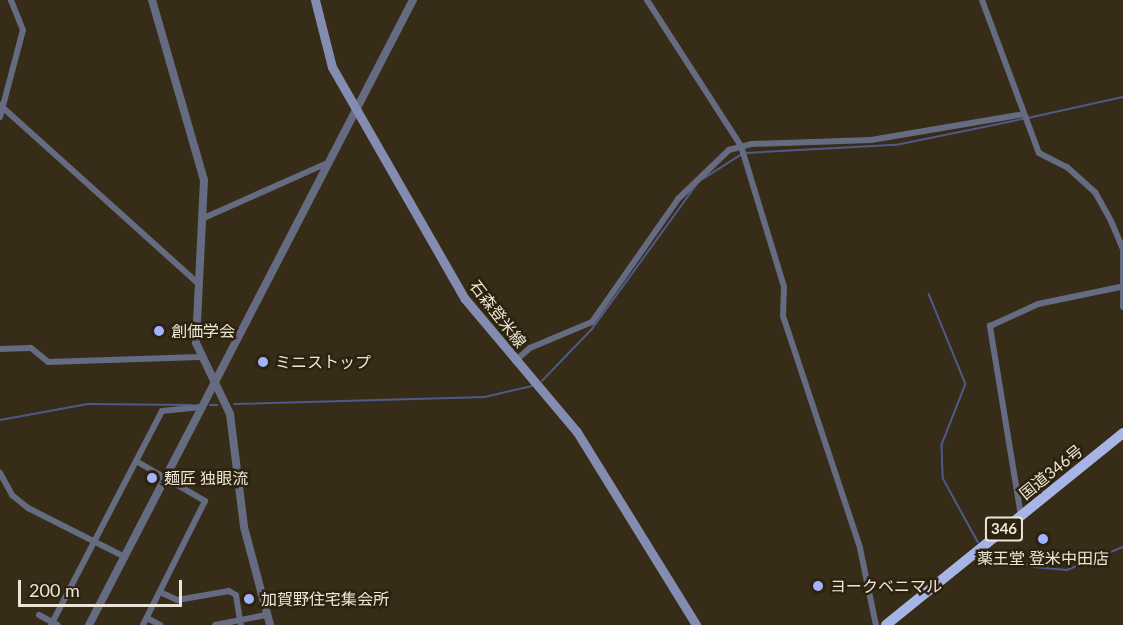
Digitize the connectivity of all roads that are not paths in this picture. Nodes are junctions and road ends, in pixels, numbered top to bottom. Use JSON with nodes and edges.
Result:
{"nodes":[{"id":1,"x":11,"y":0,"type":"edge"},
{"id":2,"x":152,"y":0,"type":"edge"},
{"id":3,"x":315,"y":0,"type":"edge"},
{"id":4,"x":413,"y":0,"type":"edge"},
{"id":5,"x":647,"y":0,"type":"edge"},
{"id":6,"x":981,"y":0,"type":"edge"},
{"id":7,"x":355,"y":105,"type":"junction"},
{"id":8,"x":1,"y":106,"type":"edge"},
{"id":9,"x":0,"y":117,"type":"edge"},
{"id":10,"x":1024,"y":117,"type":"junction"},
{"id":11,"x":742,"y":151,"type":"junction"},
{"id":12,"x":325,"y":164,"type":"junction"},
{"id":13,"x":206,"y":217,"type":"junction"},
{"id":14,"x":198,"y":283,"type":"junction"},
{"id":15,"x":1120,"y":287,"type":"junction"},
{"id":16,"x":1123,"y":307,"type":"edge"},
{"id":17,"x":0,"y":349,"type":"edge"},
{"id":18,"x":200,"y":357,"type":"junction"},
{"id":19,"x":516,"y":361,"type":"junction"},
{"id":20,"x":215,"y":380,"type":"junction"},
{"id":21,"x":201,"y":408,"type":"junction"},
{"id":22,"x":1123,"y":433,"type":"edge"},
{"id":23,"x":136,"y":461,"type":"junction"},
{"id":24,"x":0,"y":473,"type":"edge"},
{"id":25,"x":167,"y":477,"type":"junction"},
{"id":26,"x":1021,"y":516,"type":"junction"},
{"id":27,"x":94,"y":542,"type":"junction"},
{"id":28,"x":125,"y":557,"type":"junction"},
{"id":29,"x":160,"y":592,"type":"junction"},
{"id":30,"x":39,"y":615,"type":"dead end"},
{"id":31,"x":266,"y":615,"type":"junction"},
{"id":32,"x":147,"y":618,"type":"junction"},
{"id":33,"x":241,"y":622,"type":"edge"},
{"id":34,"x":54,"y":624,"type":"edge"},
{"id":35,"x":89,"y":625,"type":"edge"},
{"id":36,"x":143,"y":625,"type":"edge"},
{"id":37,"x":160,"y":625,"type":"edge"},
{"id":38,"x":214,"y":625,"type":"edge"},
{"id":39,"x":270,"y":625,"type":"edge"},
{"id":40,"x":696,"y":625,"type":"edge"},
{"id":41,"x":876,"y":625,"type":"edge"},
{"id":42,"x":886,"y":625,"type":"edge"}],
"edges":[{"from":1,"to":8,"type":"street"},
{"from":2,"to":13,"type":"street"},
{"from":3,"to":7,"type":"main road","name":"石森登米線"},
{"from":4,"to":7,"type":"street"},
{"from":5,"to":11,"type":"street"},
{"from":6,"to":10,"type":"street"},
{"from":7,"to":12,"type":"street"},
{"from":7,"to":19,"type":"main road","name":"石森登米線"},
{"from":8,"to":9,"type":"street"},
{"from":8,"to":14,"type":"street"},
{"from":10,"to":11,"type":"street"},
{"from":10,"to":15,"type":"street"},
{"from":11,"to":19,"type":"street"},
{"from":11,"to":41,"type":"street"},
{"from":12,"to":13,"type":"street"},
{"from":12,"to":20,"type":"street"},
{"from":13,"to":14,"type":"street"},
{"from":14,"to":18,"type":"street"},
{"from":15,"to":16,"type":"street"},
{"from":15,"to":26,"type":"street"},
{"from":17,"to":18,"type":"street"},
{"from":18,"to":20,"type":"street"},
{"from":19,"to":40,"type":"main road","name":"石森登米線"},
{"from":20,"to":21,"type":"street"},
{"from":20,"to":31,"type":"street"},
{"from":21,"to":23,"type":"street"},
{"from":21,"to":25,"type":"street"},
{"from":22,"to":26,"type":"highway","name":"国道346号","number":"346"},
{"from":23,"to":25,"type":"street"},
{"from":23,"to":27,"type":"street"},
{"from":24,"to":27,"type":"street"},
{"from":25,"to":28,"type":"street"},
{"from":25,"to":29,"type":"street"},
{"from":26,"to":42,"type":"highway","name":"国道346号","number":"346"},
{"from":27,"to":28,"type":"street"},
{"from":27,"to":34,"type":"street"},
{"from":28,"to":35,"type":"street"},
{"from":29,"to":32,"type":"street"},
{"from":29,"to":33,"type":"street"},
{"from":30,"to":34,"type":"street"},
{"from":31,"to":33,"type":"street"},
{"from":31,"to":39,"type":"street"},
{"from":32,"to":36,"type":"street"},
{"from":32,"to":37,"type":"street"},
{"from":33,"to":38,"type":"street"}]}
